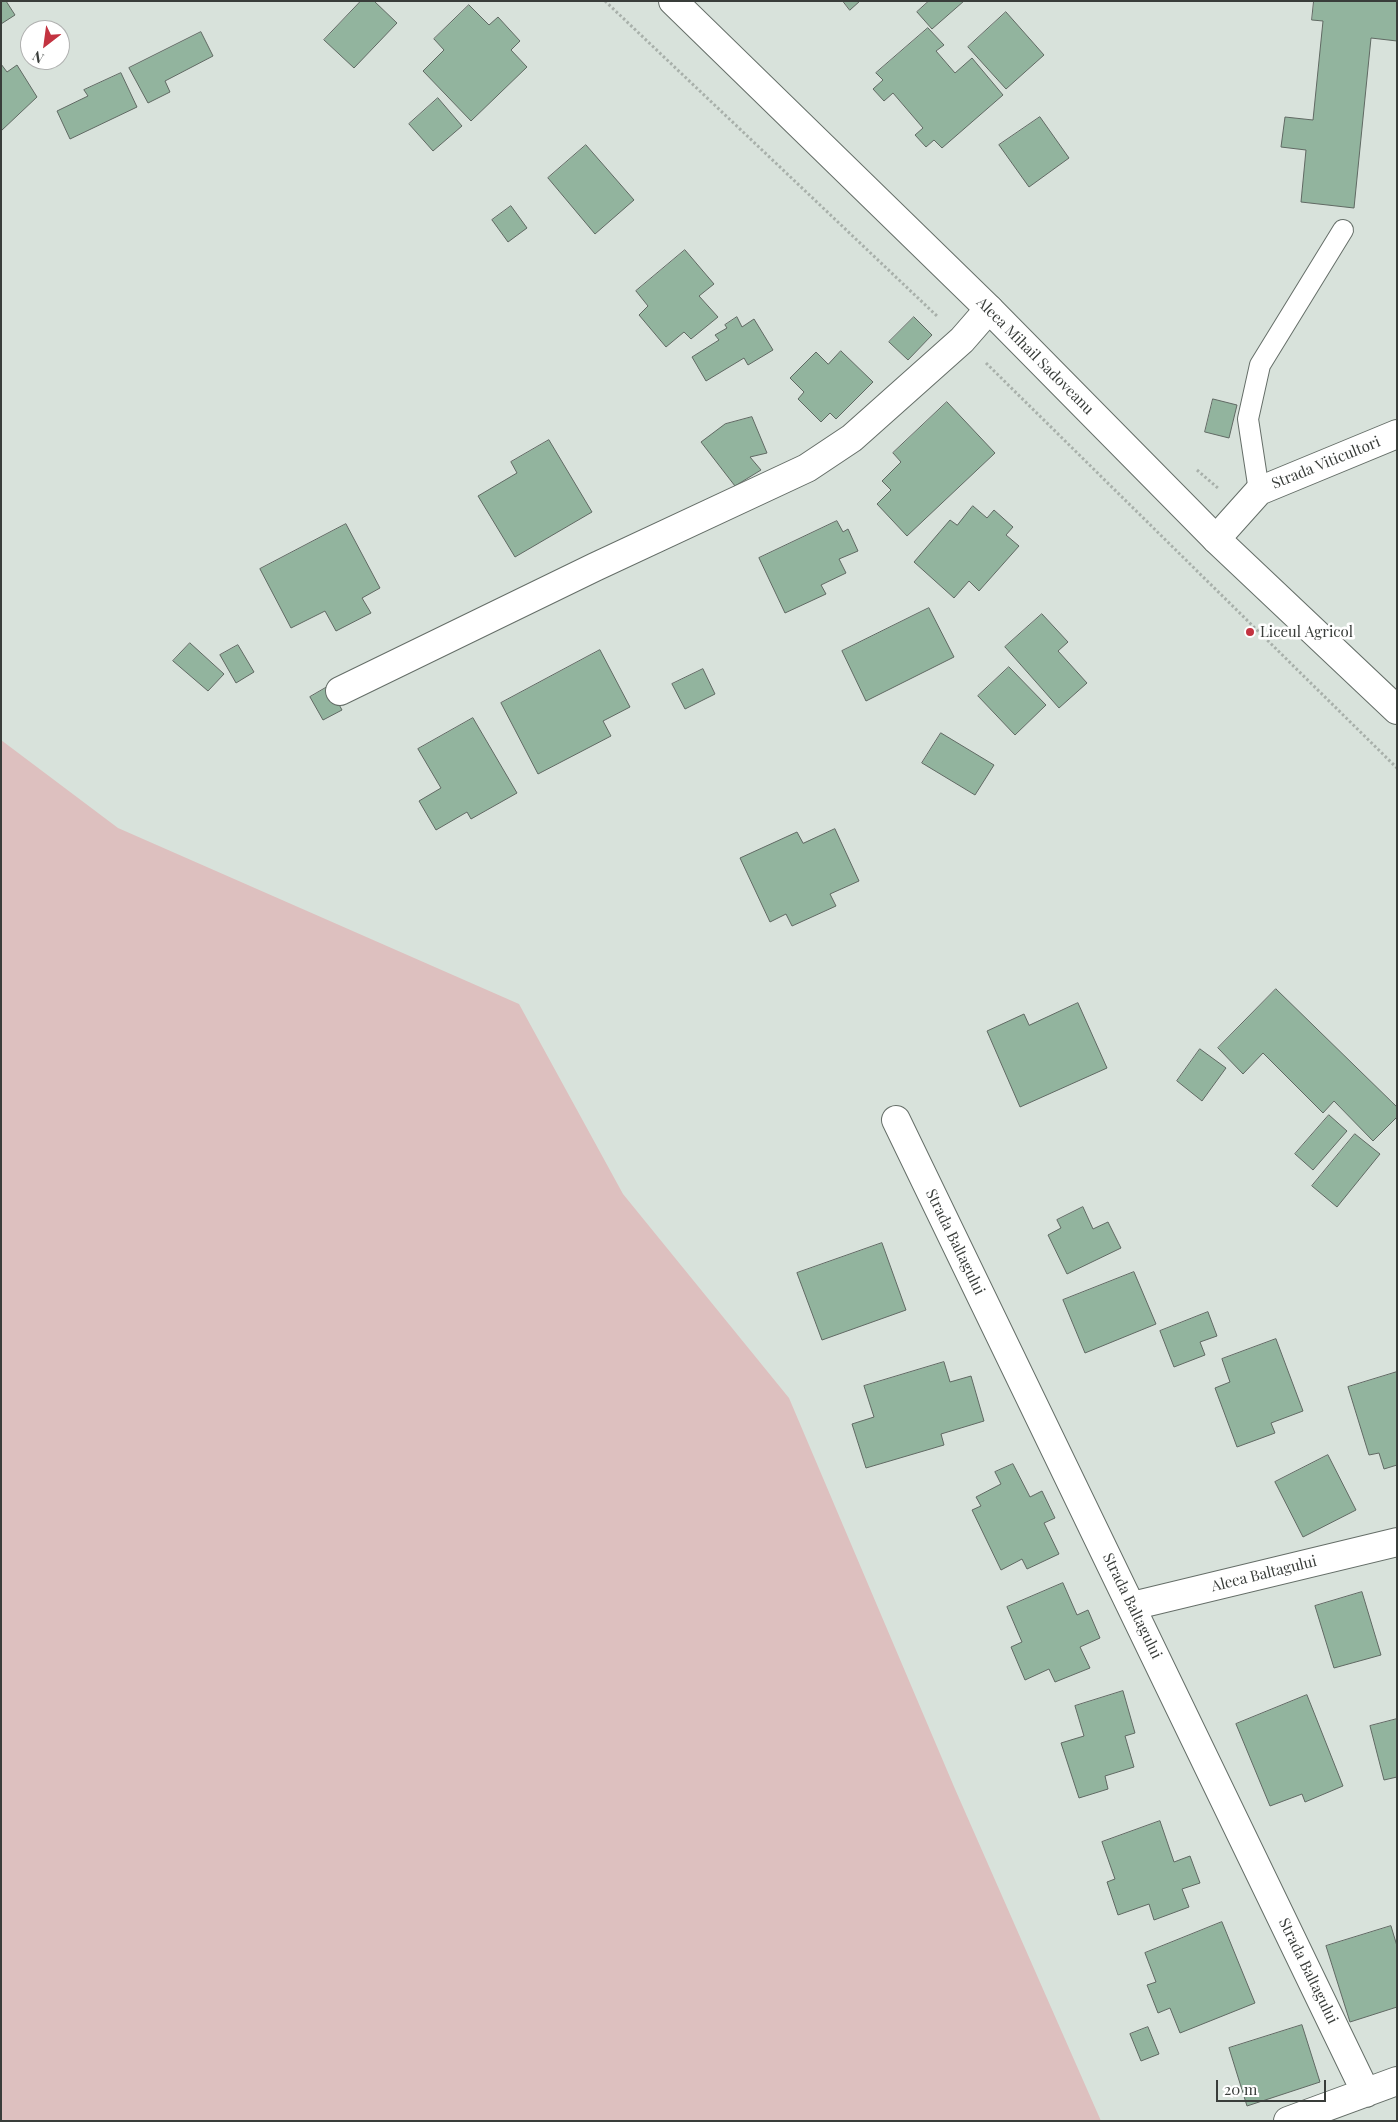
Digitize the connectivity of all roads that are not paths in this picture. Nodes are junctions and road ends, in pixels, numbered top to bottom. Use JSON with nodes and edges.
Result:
{"nodes":[{"id":1,"x":673,"y":1,"type":"edge"},
{"id":2,"x":1343,"y":230,"type":"dead end"},
{"id":3,"x":989,"y":310,"type":"junction"},
{"id":4,"x":1397,"y":434,"type":"edge"},
{"id":5,"x":1259,"y":491,"type":"junction"},
{"id":6,"x":1216,"y":539,"type":"junction"},
{"id":7,"x":340,"y":691,"type":"dead end"},
{"id":8,"x":1397,"y":710,"type":"edge"},
{"id":9,"x":896,"y":1120,"type":"dead end"},
{"id":10,"x":1395,"y":1547,"type":"edge"},
{"id":11,"x":1132,"y":1606,"type":"junction"},
{"id":12,"x":1397,"y":2081,"type":"edge"},
{"id":13,"x":1366,"y":2093,"type":"junction"},
{"id":14,"x":1288,"y":2121,"type":"edge"}],
"edges":[{"from":1,"to":3,"type":"street","name":"Aleea Mihail Sadoveanu"},
{"from":2,"to":5,"type":"lane"},
{"from":3,"to":6,"type":"street","name":"Aleea Mihail Sadoveanu"},
{"from":3,"to":7,"type":"street"},
{"from":4,"to":5,"type":"street","name":"Strada Viticultori"},
{"from":5,"to":6,"type":"street","name":"Strada Viticultori"},
{"from":6,"to":8,"type":"street","name":"Aleea Mihail Sadoveanu"},
{"from":9,"to":11,"type":"street","name":"Strada Baltagului"},
{"from":10,"to":11,"type":"street","name":"Aleea Baltagului"},
{"from":11,"to":13,"type":"street","name":"Strada Baltagului"},
{"from":12,"to":13,"type":"street"},
{"from":13,"to":14,"type":"street"}]}
